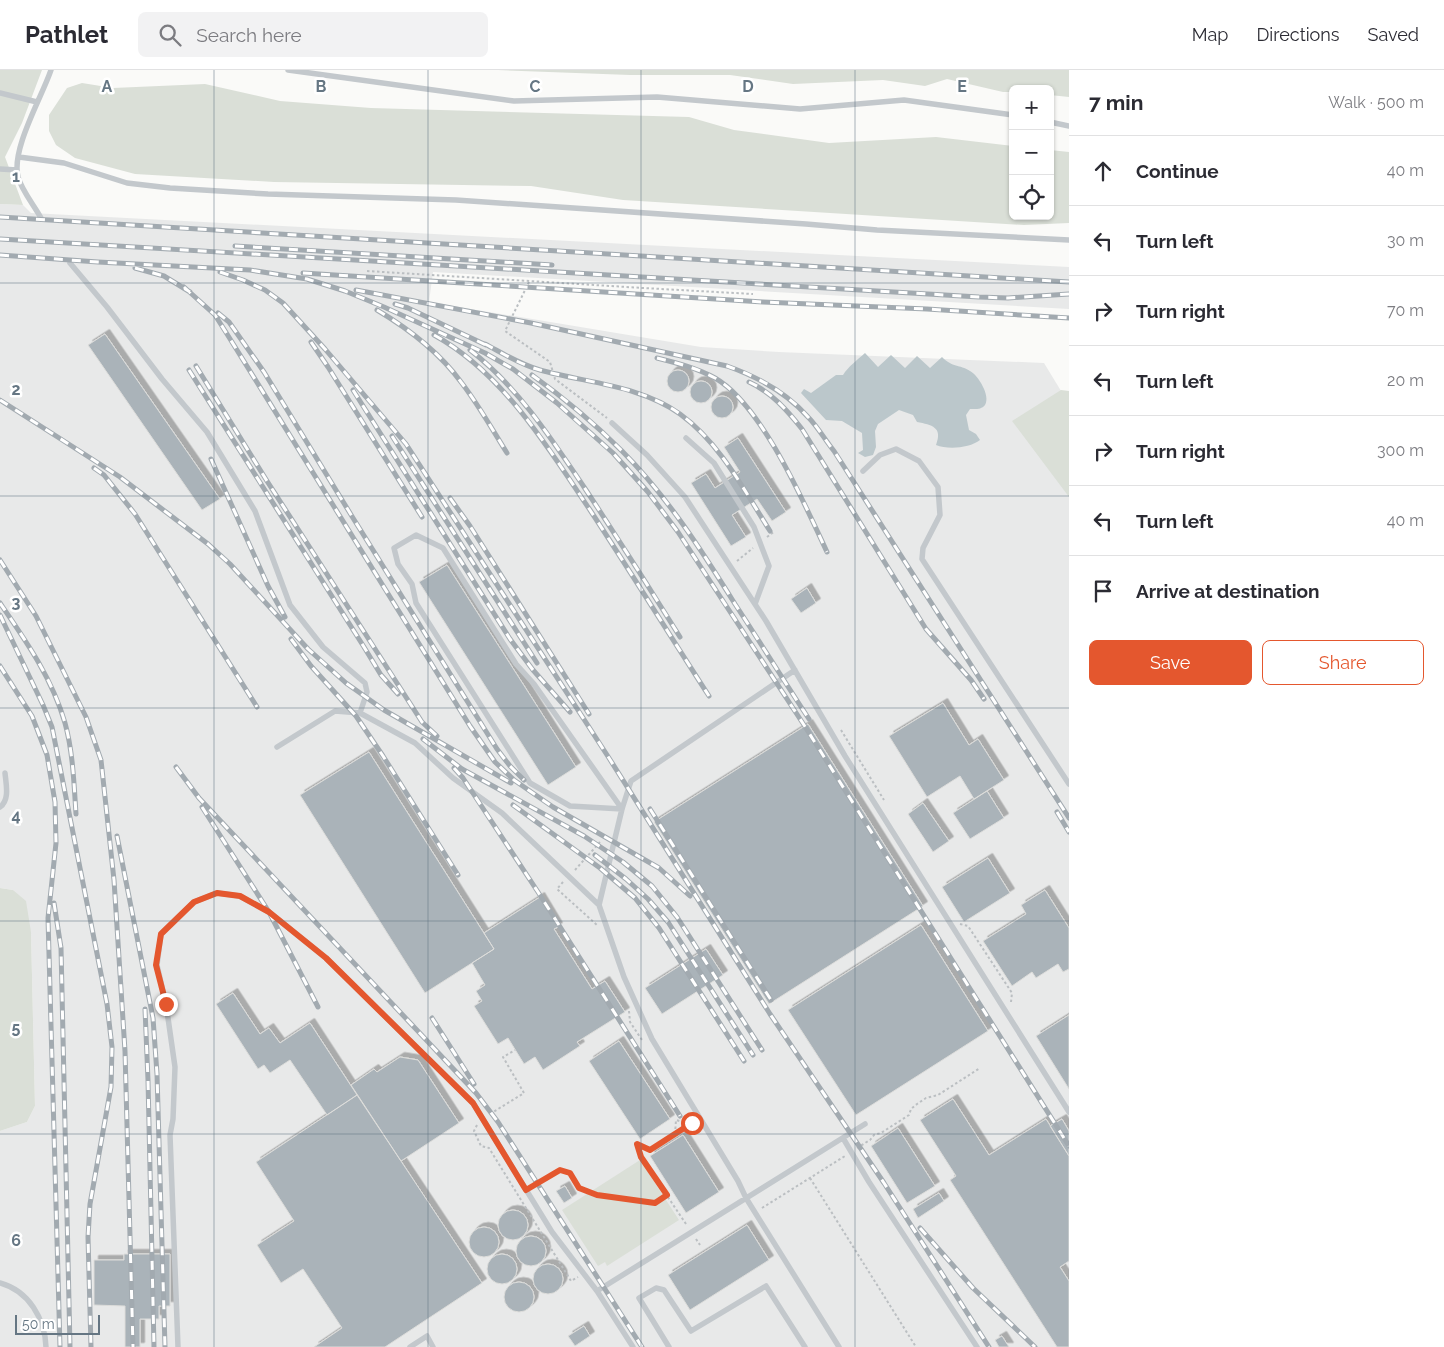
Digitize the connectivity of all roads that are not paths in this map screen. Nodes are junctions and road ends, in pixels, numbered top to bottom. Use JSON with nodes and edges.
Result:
{"nodes":[{"id":1,"x":51,"y":70,"type":"edge"},
{"id":2,"x":288,"y":70,"type":"edge"},
{"id":3,"x":0,"y":93,"type":"edge"},
{"id":4,"x":37,"y":102,"type":"junction"},
{"id":5,"x":1009,"y":114,"type":"edge"},
{"id":6,"x":1054,"y":123,"type":"edge"},
{"id":7,"x":1069,"y":126,"type":"edge"},
{"id":8,"x":19,"y":157,"type":"junction"},
{"id":9,"x":0,"y":169,"type":"edge"},
{"id":10,"x":16,"y":170,"type":"junction"},
{"id":11,"x":41,"y":218,"type":"dead end"},
{"id":12,"x":1069,"y":240,"type":"edge"},
{"id":13,"x":70,"y":263,"type":"dead end"},
{"id":14,"x":612,"y":423,"type":"road end"},
{"id":15,"x":686,"y":438,"type":"dead end"},
{"id":16,"x":863,"y":471,"type":"dead end"},
{"id":17,"x":755,"y":604,"type":"junction"},
{"id":18,"x":795,"y":670,"type":"junction"},
{"id":19,"x":360,"y":713,"type":"junction"},
{"id":20,"x":277,"y":747,"type":"dead end"},
{"id":21,"x":5,"y":773,"type":"dead end"},
{"id":22,"x":1069,"y":784,"type":"edge"},
{"id":23,"x":0,"y":807,"type":"edge"},
{"id":24,"x":622,"y":809,"type":"junction"},
{"id":25,"x":599,"y":905,"type":"junction"},
{"id":26,"x":1069,"y":1112,"type":"edge"},
{"id":27,"x":865,"y":1124,"type":"dead end"},
{"id":28,"x":843,"y":1138,"type":"junction"},
{"id":29,"x":746,"y":1198,"type":"junction"},
{"id":30,"x":0,"y":1283,"type":"edge"},
{"id":31,"x":596,"y":1291,"type":"junction"},
{"id":32,"x":46,"y":1347,"type":"edge"},
{"id":33,"x":178,"y":1347,"type":"edge"},
{"id":34,"x":410,"y":1347,"type":"edge"},
{"id":35,"x":433,"y":1347,"type":"edge"},
{"id":36,"x":633,"y":1347,"type":"edge"},
{"id":37,"x":669,"y":1347,"type":"edge"},
{"id":38,"x":805,"y":1347,"type":"edge"},
{"id":39,"x":839,"y":1347,"type":"edge"},
{"id":40,"x":977,"y":1347,"type":"edge"}],
"edges":[{"from":1,"to":4,"type":"lane"},
{"from":2,"to":5,"type":"lane"},
{"from":3,"to":4,"type":"lane"},
{"from":4,"to":8,"type":"lane"},
{"from":6,"to":7,"type":"lane"},
{"from":8,"to":10,"type":"lane"},
{"from":8,"to":12,"type":"lane"},
{"from":9,"to":10,"type":"lane"},
{"from":10,"to":11,"type":"lane"},
{"from":13,"to":19,"type":"lane"},
{"from":14,"to":17,"type":"lane"},
{"from":15,"to":17,"type":"lane"},
{"from":16,"to":22,"type":"lane"},
{"from":17,"to":18,"type":"lane"},
{"from":18,"to":24,"type":"lane"},
{"from":18,"to":26,"type":"lane"},
{"from":19,"to":20,"type":"lane"},
{"from":19,"to":25,"type":"lane"},
{"from":21,"to":23,"type":"lane"},
{"from":24,"to":24,"type":"lane"},
{"from":24,"to":25,"type":"lane"},
{"from":25,"to":29,"type":"lane"},
{"from":27,"to":28,"type":"lane"},
{"from":28,"to":29,"type":"lane"},
{"from":28,"to":40,"type":"lane"},
{"from":29,"to":31,"type":"lane"},
{"from":29,"to":39,"type":"lane"},
{"from":30,"to":32,"type":"lane"},
{"from":31,"to":33,"type":"lane"},
{"from":31,"to":36,"type":"lane"},
{"from":34,"to":35,"type":"lane"},
{"from":37,"to":38,"type":"lane"}]}
